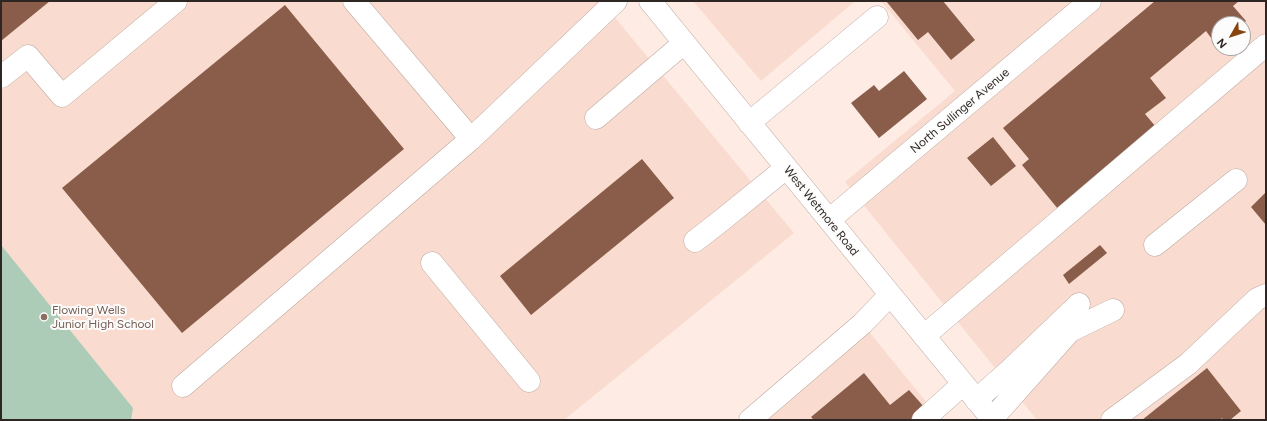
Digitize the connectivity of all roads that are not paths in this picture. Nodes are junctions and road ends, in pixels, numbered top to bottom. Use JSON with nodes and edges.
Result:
{"nodes":[{"id":1,"x":176,"y":1,"type":"edge"},
{"id":2,"x":354,"y":1,"type":"edge"},
{"id":3,"x":616,"y":1,"type":"edge"},
{"id":4,"x":650,"y":1,"type":"edge"},
{"id":5,"x":1090,"y":1,"type":"edge"},
{"id":6,"x":876,"y":17,"type":"dead end"},
{"id":7,"x":684,"y":43,"type":"junction"},
{"id":8,"x":1266,"y":45,"type":"edge"},
{"id":9,"x":1,"y":77,"type":"edge"},
{"id":10,"x":596,"y":118,"type":"dead end"},
{"id":11,"x":749,"y":122,"type":"junction"},
{"id":12,"x":471,"y":139,"type":"junction"},
{"id":13,"x":786,"y":168,"type":"junction"},
{"id":14,"x":1236,"y":180,"type":"dead end"},
{"id":15,"x":829,"y":220,"type":"junction"},
{"id":16,"x":695,"y":241,"type":"dead end"},
{"id":17,"x":1155,"y":245,"type":"dead end"},
{"id":18,"x":432,"y":263,"type":"dead end"},
{"id":19,"x":890,"y":295,"type":"junction"},
{"id":20,"x":1266,"y":295,"type":"edge"},
{"id":21,"x":1079,"y":304,"type":"dead end"},
{"id":22,"x":1113,"y":310,"type":"dead end"},
{"id":23,"x":924,"y":336,"type":"junction"},
{"id":24,"x":529,"y":382,"type":"dead end"},
{"id":25,"x":183,"y":386,"type":"dead end"},
{"id":26,"x":969,"y":392,"type":"junction"},
{"id":27,"x":992,"y":419,"type":"edge"},
{"id":28,"x":750,"y":420,"type":"edge"},
{"id":29,"x":923,"y":420,"type":"edge"},
{"id":30,"x":1112,"y":420,"type":"edge"}],
"edges":[{"from":1,"to":9,"type":"street"},
{"from":2,"to":12,"type":"street"},
{"from":3,"to":12,"type":"street"},
{"from":4,"to":7,"type":"street","name":"West Wetmore Road"},
{"from":5,"to":15,"type":"street","name":"North Sullinger Avenue"},
{"from":6,"to":11,"type":"street"},
{"from":7,"to":10,"type":"street"},
{"from":7,"to":11,"type":"street","name":"West Wetmore Road"},
{"from":8,"to":23,"type":"street"},
{"from":11,"to":13,"type":"street","name":"West Wetmore Road"},
{"from":12,"to":25,"type":"street"},
{"from":13,"to":15,"type":"street","name":"West Wetmore Road"},
{"from":13,"to":16,"type":"street"},
{"from":14,"to":17,"type":"street"},
{"from":15,"to":19,"type":"street","name":"West Wetmore Road"},
{"from":18,"to":24,"type":"street"},
{"from":19,"to":23,"type":"street","name":"West Wetmore Road"},
{"from":19,"to":28,"type":"street"},
{"from":20,"to":30,"type":"street"},
{"from":21,"to":26,"type":"street"},
{"from":22,"to":27,"type":"street"},
{"from":23,"to":26,"type":"street","name":"West Wetmore Road"},
{"from":26,"to":27,"type":"street","name":"West Wetmore Road"},
{"from":26,"to":29,"type":"street"}]}
